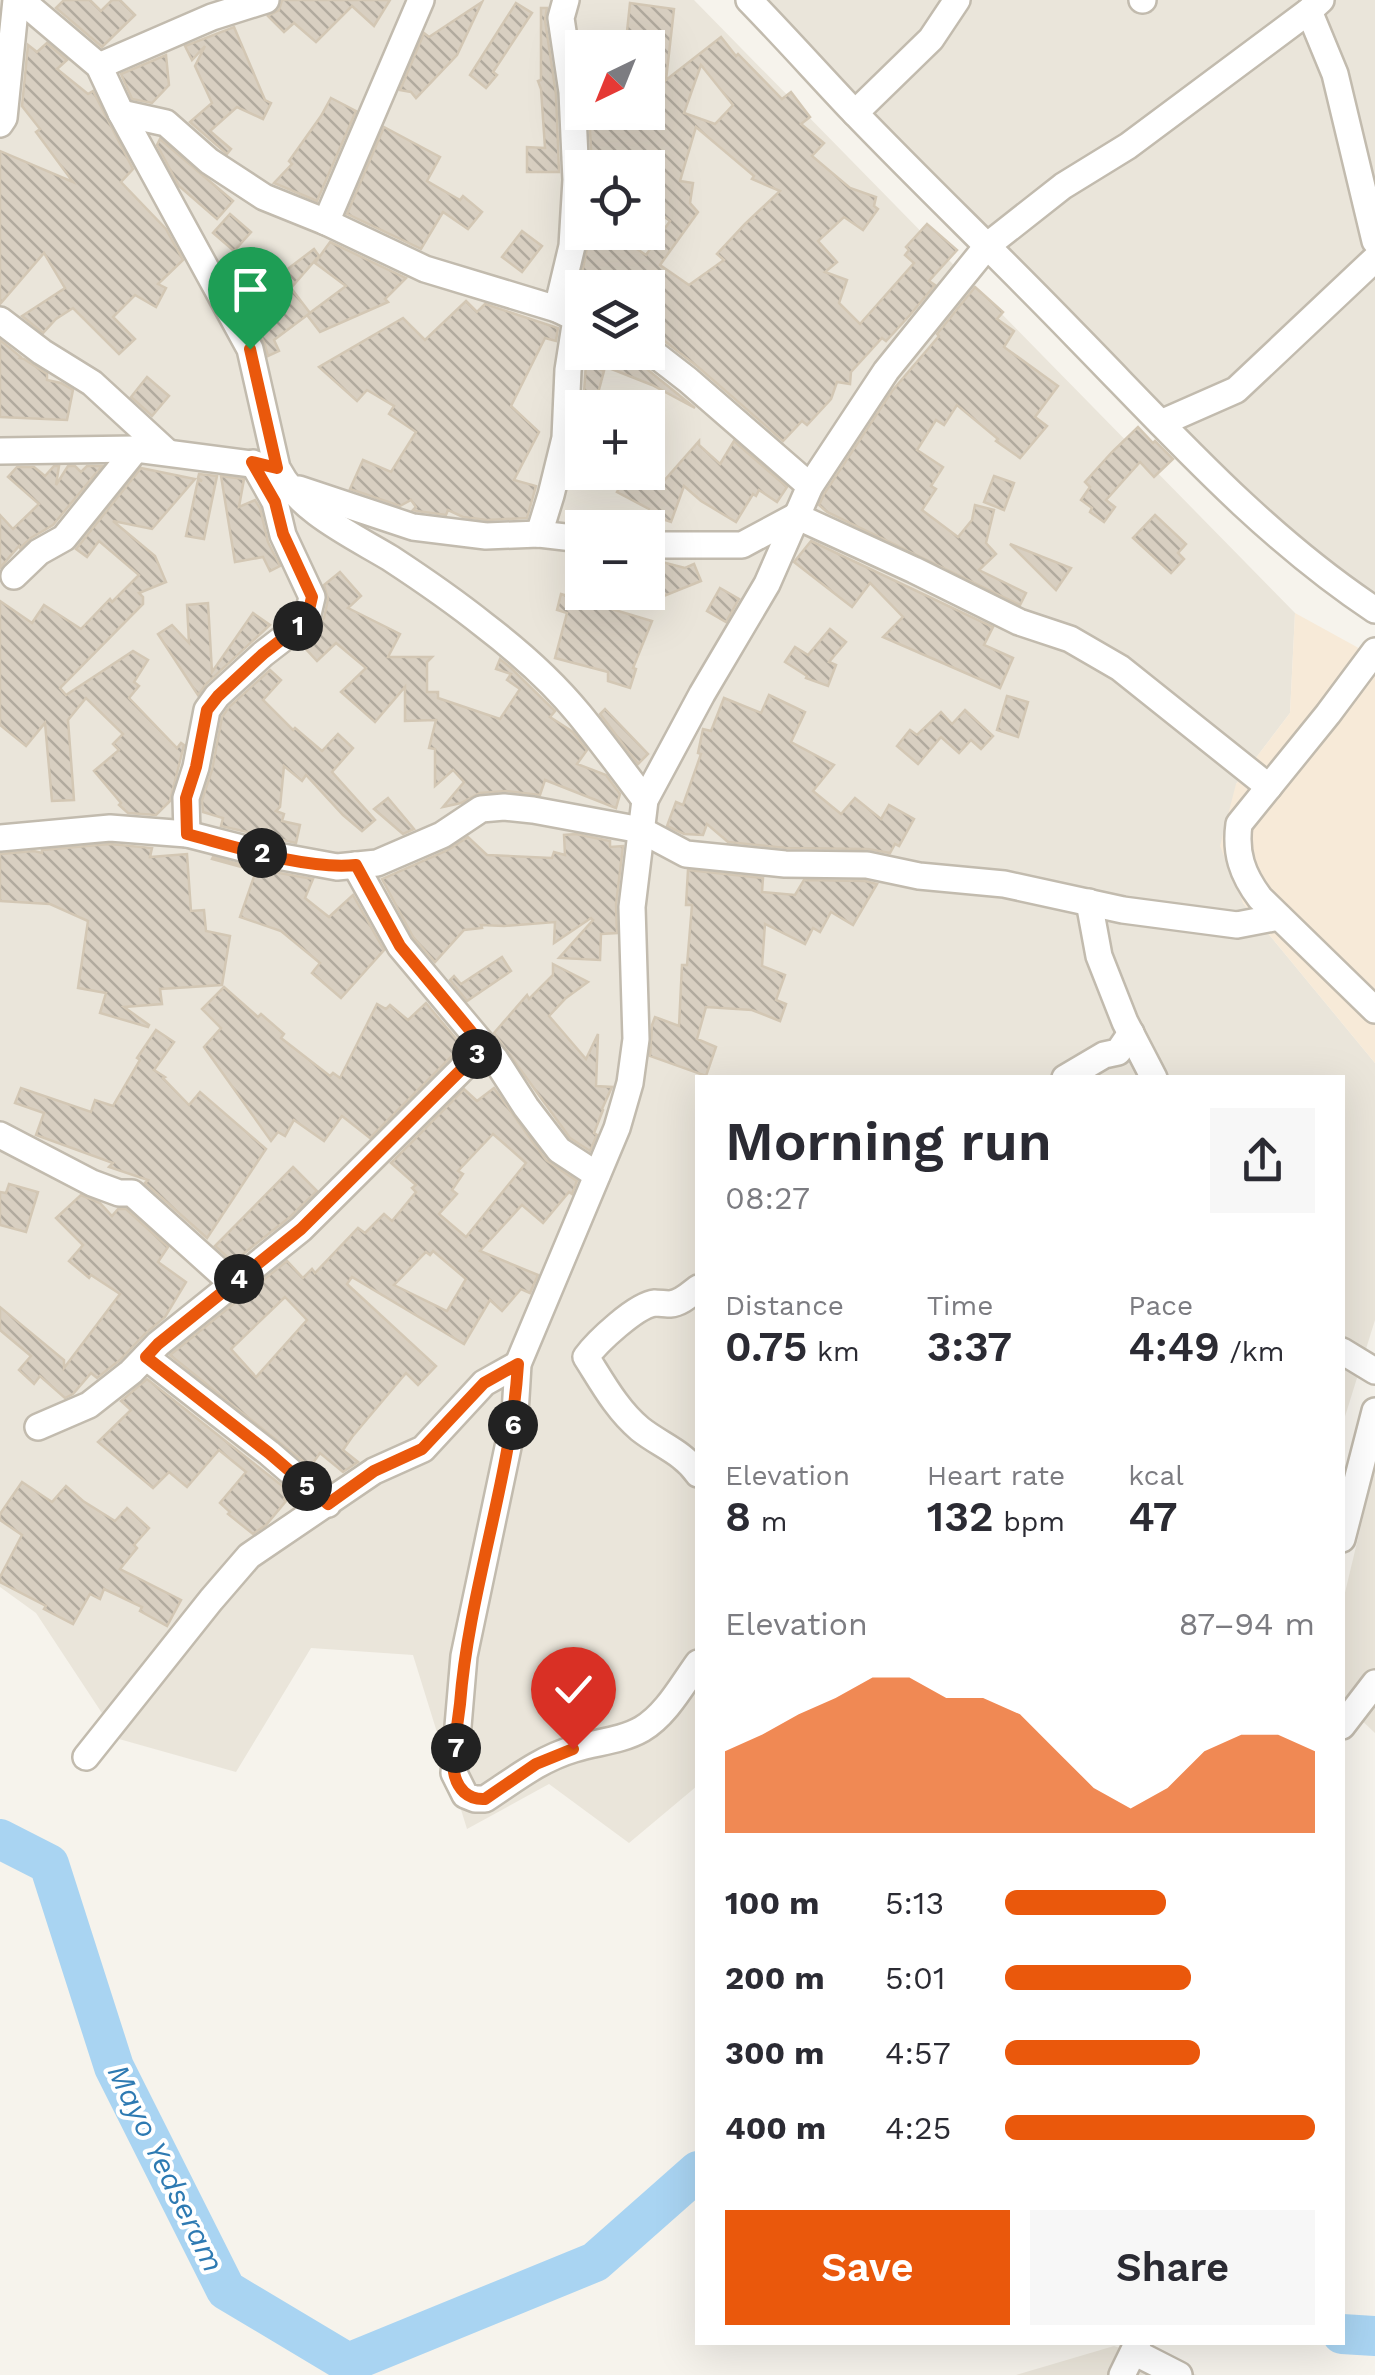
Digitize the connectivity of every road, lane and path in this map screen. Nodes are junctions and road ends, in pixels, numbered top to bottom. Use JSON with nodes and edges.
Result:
{"nodes":[{"id":1,"x":19,"y":0,"type":"edge"},
{"id":2,"x":266,"y":0,"type":"edge"},
{"id":3,"x":421,"y":0,"type":"edge"},
{"id":4,"x":566,"y":0,"type":"edge"},
{"id":5,"x":749,"y":0,"type":"edge"},
{"id":6,"x":956,"y":0,"type":"edge"},
{"id":7,"x":1315,"y":6,"type":"edge"},
{"id":8,"x":99,"y":66,"type":"junction"},
{"id":9,"x":855,"y":112,"type":"junction"},
{"id":10,"x":121,"y":113,"type":"junction"},
{"id":11,"x":0,"y":124,"type":"edge"},
{"id":12,"x":326,"y":222,"type":"junction"},
{"id":13,"x":1375,"y":241,"type":"edge"},
{"id":14,"x":988,"y":244,"type":"junction"},
{"id":15,"x":1375,"y":259,"type":"edge"},
{"id":16,"x":572,"y":270,"type":"edge"},
{"id":17,"x":565,"y":314,"type":"edge"},
{"id":18,"x":0,"y":320,"type":"edge"},
{"id":19,"x":665,"y":363,"type":"edge"},
{"id":20,"x":568,"y":370,"type":"edge"},
{"id":21,"x":1161,"y":423,"type":"junction"},
{"id":22,"x":136,"y":449,"type":"junction"},
{"id":23,"x":0,"y":451,"type":"edge"},
{"id":24,"x":168,"y":452,"type":"junction"},
{"id":25,"x":271,"y":472,"type":"junction"},
{"id":26,"x":810,"y":486,"type":"junction"},
{"id":27,"x":796,"y":516,"type":"junction"},
{"id":28,"x":538,"y":534,"type":"junction"},
{"id":29,"x":565,"y":537,"type":"edge"},
{"id":30,"x":665,"y":545,"type":"edge"},
{"id":31,"x":14,"y":576,"type":"dead end"},
{"id":32,"x":1375,"y":610,"type":"edge"},
{"id":33,"x":1375,"y":651,"type":"edge"},
{"id":34,"x":1269,"y":787,"type":"junction"},
{"id":35,"x":645,"y":800,"type":"junction"},
{"id":36,"x":641,"y":830,"type":"junction"},
{"id":37,"x":187,"y":834,"type":"junction"},
{"id":38,"x":0,"y":838,"type":"edge"},
{"id":39,"x":356,"y":865,"type":"junction"},
{"id":40,"x":1089,"y":902,"type":"junction"},
{"id":41,"x":1279,"y":916,"type":"junction"},
{"id":42,"x":1375,"y":1010,"type":"edge"},
{"id":43,"x":1131,"y":1034,"type":"junction"},
{"id":44,"x":484,"y":1047,"type":"junction"},
{"id":45,"x":1069,"y":1075,"type":"edge"},
{"id":46,"x":1152,"y":1075,"type":"edge"},
{"id":47,"x":0,"y":1134,"type":"edge"},
{"id":48,"x":597,"y":1175,"type":"junction"},
{"id":49,"x":233,"y":1284,"type":"junction"},
{"id":50,"x":695,"y":1290,"type":"edge"},
{"id":51,"x":1345,"y":1353,"type":"edge"},
{"id":52,"x":146,"y":1357,"type":"junction"},
{"id":53,"x":518,"y":1364,"type":"junction"},
{"id":54,"x":1375,"y":1371,"type":"edge"},
{"id":55,"x":1375,"y":1411,"type":"edge"},
{"id":56,"x":38,"y":1427,"type":"dead end"},
{"id":57,"x":695,"y":1470,"type":"edge"},
{"id":58,"x":328,"y":1504,"type":"junction"},
{"id":59,"x":1345,"y":1527,"type":"edge"},
{"id":60,"x":695,"y":1666,"type":"edge"},
{"id":61,"x":1375,"y":1683,"type":"edge"},
{"id":62,"x":1345,"y":1722,"type":"edge"},
{"id":63,"x":86,"y":1756,"type":"dead end"},
{"id":64,"x":1131,"y":2356,"type":"edge"},
{"id":65,"x":1179,"y":2375,"type":"edge"}],
"edges":[{"from":1,"to":8,"type":"street"},
{"from":1,"to":11,"type":"street"},
{"from":2,"to":8,"type":"street"},
{"from":3,"to":12,"type":"street"},
{"from":4,"to":16,"type":"street"},
{"from":5,"to":9,"type":"street"},
{"from":6,"to":9,"type":"street"},
{"from":7,"to":13,"type":"street"},
{"from":7,"to":14,"type":"street"},
{"from":8,"to":10,"type":"street"},
{"from":9,"to":14,"type":"street"},
{"from":10,"to":12,"type":"street"},
{"from":10,"to":25,"type":"street"},
{"from":12,"to":17,"type":"street"},
{"from":14,"to":21,"type":"street"},
{"from":14,"to":26,"type":"street"},
{"from":15,"to":21,"type":"street"},
{"from":18,"to":24,"type":"street"},
{"from":19,"to":26,"type":"street"},
{"from":20,"to":28,"type":"street"},
{"from":21,"to":32,"type":"street"},
{"from":22,"to":23,"type":"street"},
{"from":22,"to":24,"type":"street"},
{"from":22,"to":31,"type":"street"},
{"from":24,"to":25,"type":"street"},
{"from":25,"to":28,"type":"street"},
{"from":25,"to":35,"type":"street"},
{"from":25,"to":37,"type":"street"},
{"from":26,"to":27,"type":"street"},
{"from":27,"to":30,"type":"street"},
{"from":27,"to":34,"type":"street"},
{"from":27,"to":35,"type":"street"},
{"from":28,"to":29,"type":"street"},
{"from":33,"to":34,"type":"street"},
{"from":34,"to":41,"type":"street"},
{"from":35,"to":36,"type":"street"},
{"from":36,"to":39,"type":"street"},
{"from":36,"to":40,"type":"street"},
{"from":36,"to":48,"type":"street"},
{"from":37,"to":38,"type":"street"},
{"from":37,"to":39,"type":"street"},
{"from":39,"to":44,"type":"street"},
{"from":40,"to":41,"type":"street"},
{"from":40,"to":43,"type":"street"},
{"from":41,"to":42,"type":"street"},
{"from":43,"to":45,"type":"street"},
{"from":43,"to":46,"type":"street"},
{"from":44,"to":48,"type":"street"},
{"from":44,"to":49,"type":"street"},
{"from":47,"to":49,"type":"street"},
{"from":48,"to":53,"type":"street"},
{"from":49,"to":52,"type":"street"},
{"from":50,"to":57,"type":"street"},
{"from":51,"to":54,"type":"street"},
{"from":52,"to":56,"type":"street"},
{"from":52,"to":58,"type":"street"},
{"from":53,"to":58,"type":"street"},
{"from":53,"to":60,"type":"street"},
{"from":55,"to":59,"type":"street"},
{"from":58,"to":63,"type":"street"},
{"from":61,"to":62,"type":"street"},
{"from":64,"to":65,"type":"street"}]}
